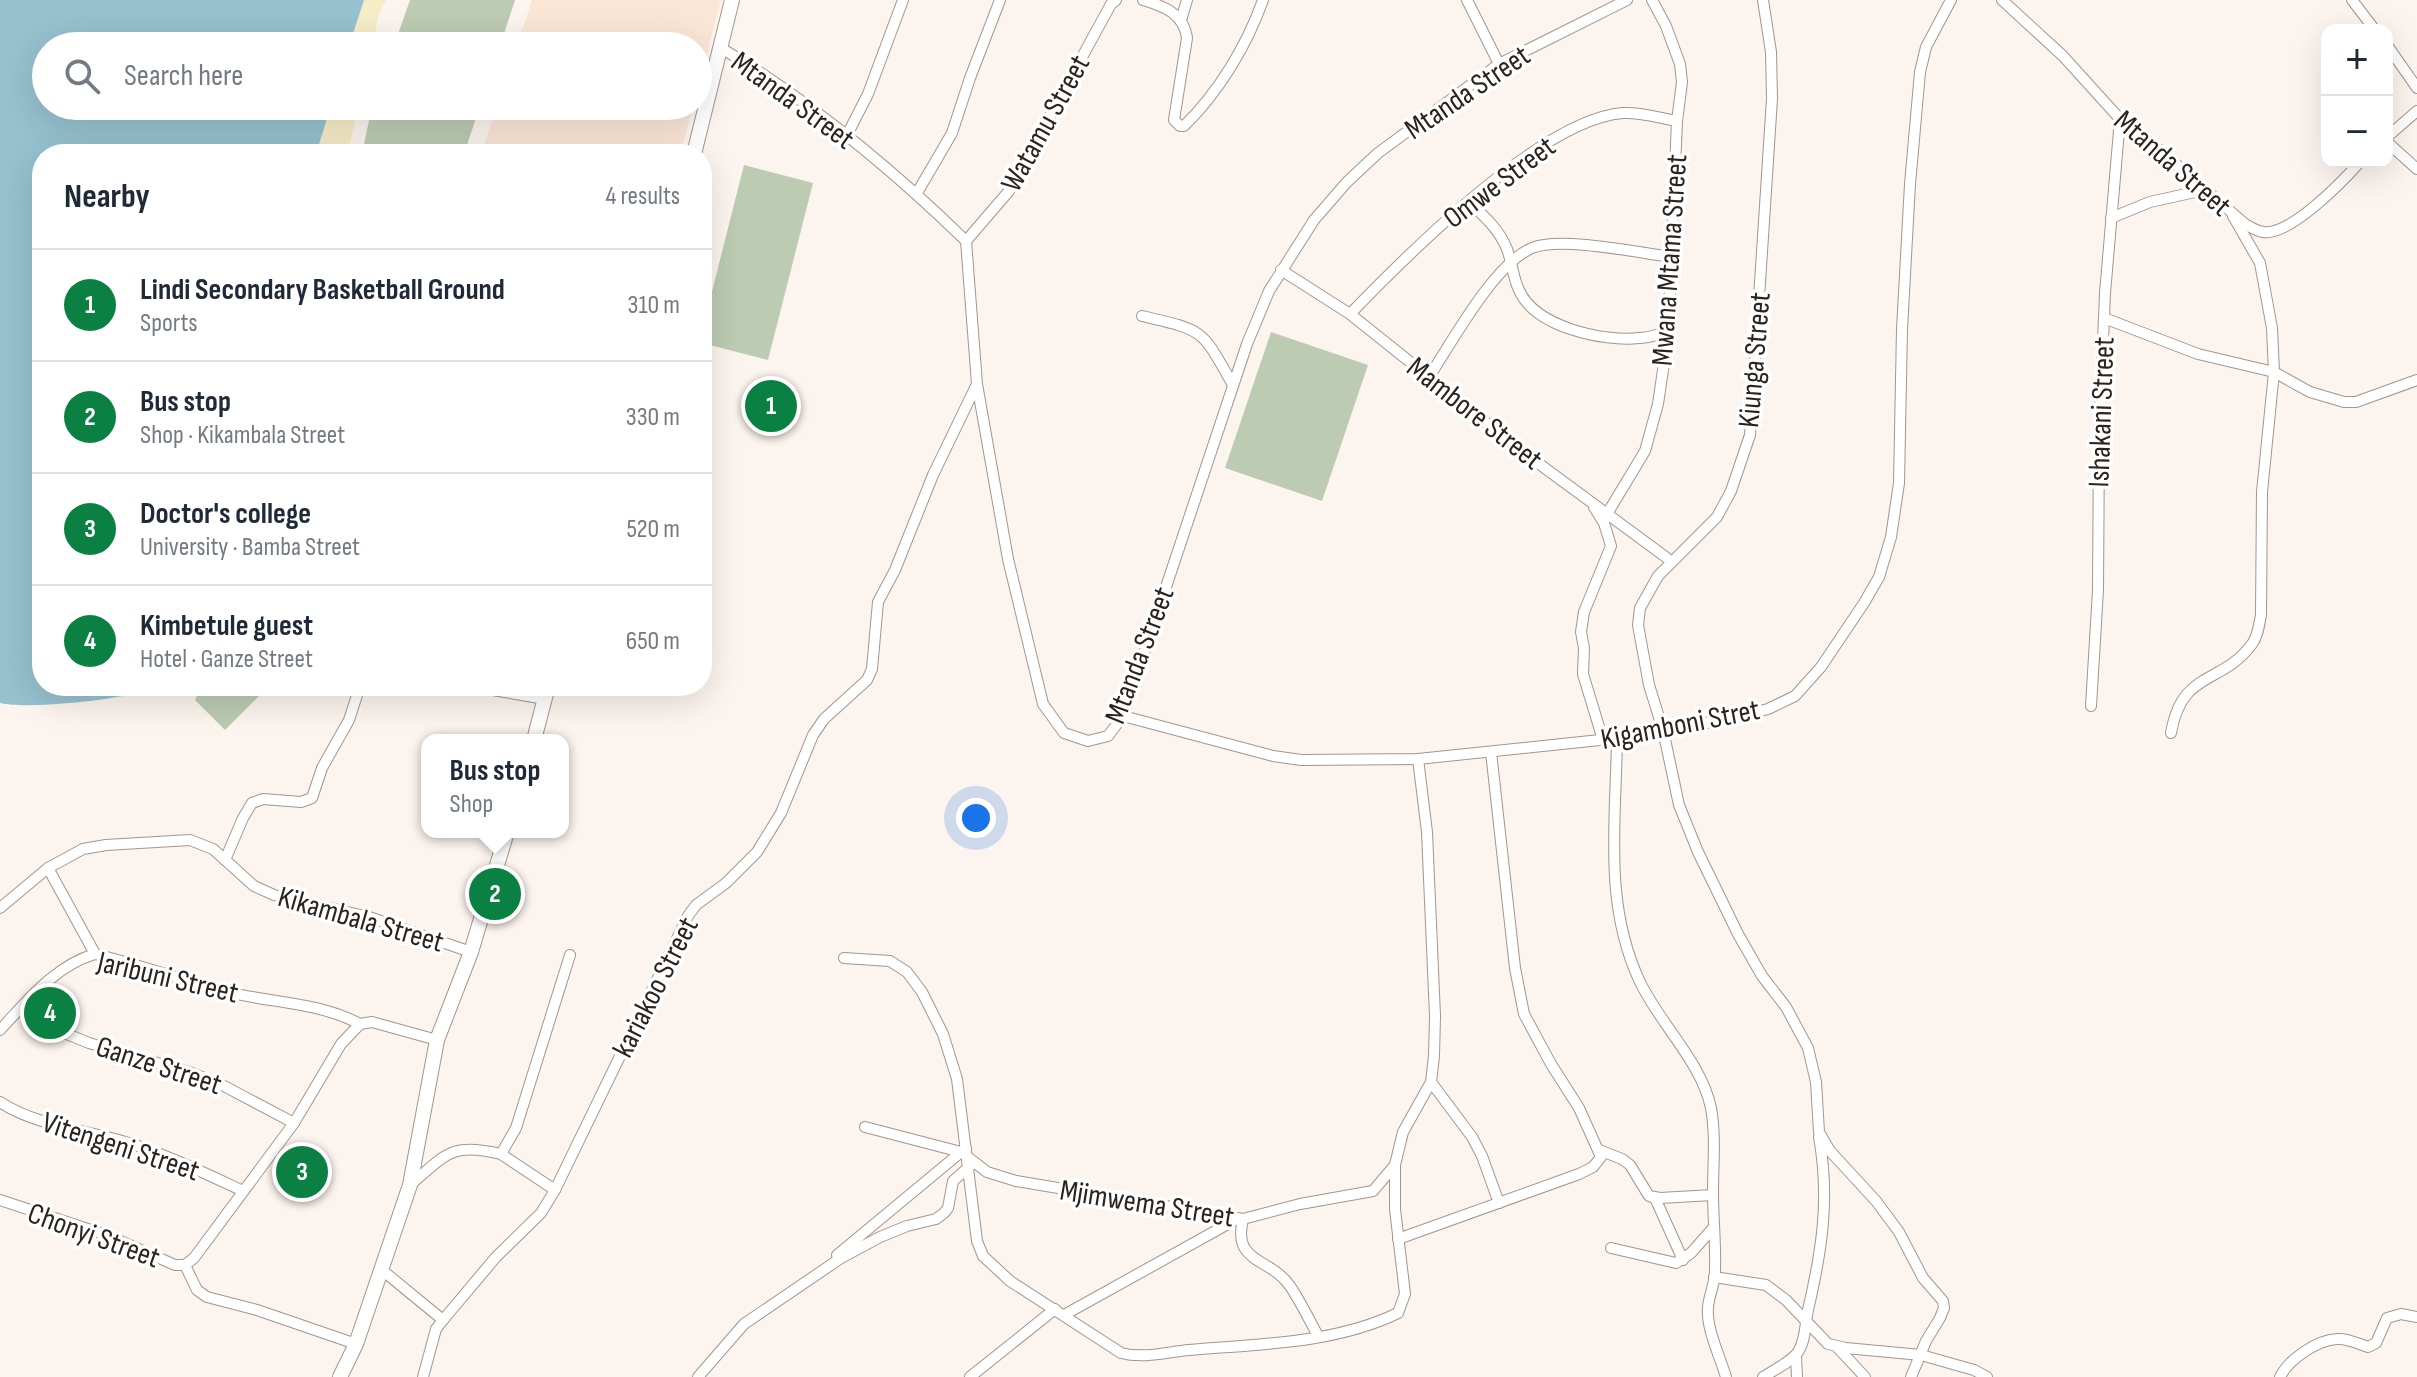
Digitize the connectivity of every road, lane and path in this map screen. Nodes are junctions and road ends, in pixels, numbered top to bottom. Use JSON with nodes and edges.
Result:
{"nodes":[{"id":1,"x":732,"y":0,"type":"edge"},
{"id":2,"x":903,"y":0,"type":"edge"},
{"id":3,"x":1000,"y":0,"type":"edge"},
{"id":4,"x":1143,"y":0,"type":"edge"},
{"id":5,"x":1187,"y":0,"type":"edge"},
{"id":6,"x":1263,"y":0,"type":"edge"},
{"id":7,"x":1467,"y":0,"type":"edge"},
{"id":8,"x":1627,"y":0,"type":"edge"},
{"id":9,"x":1652,"y":0,"type":"edge"},
{"id":10,"x":1763,"y":0,"type":"edge"},
{"id":11,"x":1951,"y":0,"type":"edge"},
{"id":12,"x":2002,"y":0,"type":"edge"},
{"id":13,"x":2352,"y":0,"type":"edge"},
{"id":14,"x":1113,"y":1,"type":"edge"},
{"id":15,"x":1181,"y":20,"type":"junction"},
{"id":16,"x":2370,"y":24,"type":"edge"},
{"id":17,"x":721,"y":48,"type":"junction"},
{"id":18,"x":2393,"y":54,"type":"edge"},
{"id":19,"x":1499,"y":64,"type":"junction"},
{"id":20,"x":712,"y":83,"type":"edge"},
{"id":21,"x":2417,"y":88,"type":"edge"},
{"id":22,"x":2417,"y":111,"type":"edge"},
{"id":23,"x":2120,"y":119,"type":"junction"},
{"id":24,"x":703,"y":120,"type":"edge"},
{"id":25,"x":1677,"y":121,"type":"junction"},
{"id":26,"x":2393,"y":133,"type":"edge"},
{"id":27,"x":846,"y":137,"type":"junction"},
{"id":28,"x":697,"y":144,"type":"edge"},
{"id":29,"x":2393,"y":145,"type":"edge"},
{"id":30,"x":2353,"y":168,"type":"edge"},
{"id":31,"x":2417,"y":169,"type":"edge"},
{"id":32,"x":2204,"y":190,"type":"junction"},
{"id":33,"x":917,"y":193,"type":"junction"},
{"id":34,"x":1469,"y":202,"type":"junction"},
{"id":35,"x":2233,"y":216,"type":"junction"},
{"id":36,"x":2111,"y":218,"type":"junction"},
{"id":37,"x":966,"y":241,"type":"junction"},
{"id":38,"x":1672,"y":257,"type":"junction"},
{"id":39,"x":1511,"y":261,"type":"junction"},
{"id":40,"x":1281,"y":270,"type":"junction"},
{"id":41,"x":1350,"y":314,"type":"junction"},
{"id":42,"x":1142,"y":316,"type":"dead end"},
{"id":43,"x":2104,"y":318,"type":"junction"},
{"id":44,"x":1668,"y":332,"type":"junction"},
{"id":45,"x":2274,"y":372,"type":"junction"},
{"id":46,"x":1429,"y":377,"type":"junction"},
{"id":47,"x":2417,"y":380,"type":"edge"},
{"id":48,"x":977,"y":384,"type":"junction"},
{"id":49,"x":1233,"y":385,"type":"junction"},
{"id":50,"x":1591,"y":502,"type":"junction"},
{"id":51,"x":1607,"y":514,"type":"junction"},
{"id":52,"x":1667,"y":558,"type":"dead end"},
{"id":53,"x":357,"y":696,"type":"edge"},
{"id":54,"x":546,"y":696,"type":"edge"},
{"id":55,"x":2091,"y":706,"type":"dead end"},
{"id":56,"x":1123,"y":716,"type":"junction"},
{"id":57,"x":1663,"y":730,"type":"junction"},
{"id":58,"x":2171,"y":733,"type":"dead end"},
{"id":59,"x":536,"y":734,"type":"edge"},
{"id":60,"x":1617,"y":738,"type":"junction"},
{"id":61,"x":1603,"y":740,"type":"junction"},
{"id":62,"x":1491,"y":752,"type":"junction"},
{"id":63,"x":1418,"y":759,"type":"junction"},
{"id":64,"x":505,"y":838,"type":"edge"},
{"id":65,"x":225,"y":860,"type":"junction"},
{"id":66,"x":48,"y":868,"type":"junction"},
{"id":67,"x":0,"y":908,"type":"edge"},
{"id":68,"x":471,"y":952,"type":"junction"},
{"id":69,"x":95,"y":954,"type":"junction"},
{"id":70,"x":570,"y":955,"type":"dead end"},
{"id":71,"x":844,"y":958,"type":"dead end"},
{"id":72,"x":27,"y":1003,"type":"junction"},
{"id":73,"x":360,"y":1024,"type":"junction"},
{"id":74,"x":0,"y":1030,"type":"edge"},
{"id":75,"x":437,"y":1040,"type":"junction"},
{"id":76,"x":1431,"y":1082,"type":"junction"},
{"id":77,"x":0,"y":1102,"type":"edge"},
{"id":78,"x":294,"y":1123,"type":"junction"},
{"id":79,"x":865,"y":1127,"type":"dead end"},
{"id":80,"x":1819,"y":1132,"type":"junction"},
{"id":81,"x":1599,"y":1150,"type":"junction"},
{"id":82,"x":501,"y":1154,"type":"junction"},
{"id":83,"x":966,"y":1156,"type":"junction"},
{"id":84,"x":1395,"y":1165,"type":"junction"},
{"id":85,"x":410,"y":1185,"type":"junction"},
{"id":86,"x":555,"y":1190,"type":"junction"},
{"id":87,"x":243,"y":1191,"type":"junction"},
{"id":88,"x":1713,"y":1195,"type":"junction"},
{"id":89,"x":1655,"y":1198,"type":"junction"},
{"id":90,"x":0,"y":1200,"type":"edge"},
{"id":91,"x":1499,"y":1203,"type":"junction"},
{"id":92,"x":1241,"y":1219,"type":"junction"},
{"id":93,"x":1714,"y":1227,"type":"junction"},
{"id":94,"x":1398,"y":1239,"type":"junction"},
{"id":95,"x":1611,"y":1248,"type":"dead end"},
{"id":96,"x":1683,"y":1260,"type":"junction"},
{"id":97,"x":185,"y":1265,"type":"junction"},
{"id":98,"x":382,"y":1270,"type":"junction"},
{"id":99,"x":1714,"y":1277,"type":"junction"},
{"id":100,"x":801,"y":1284,"type":"junction"},
{"id":101,"x":1060,"y":1312,"type":"junction"},
{"id":102,"x":2417,"y":1317,"type":"edge"},
{"id":103,"x":443,"y":1320,"type":"junction"},
{"id":104,"x":1807,"y":1321,"type":"junction"},
{"id":105,"x":1318,"y":1336,"type":"junction"},
{"id":106,"x":356,"y":1344,"type":"junction"},
{"id":107,"x":1837,"y":1347,"type":"junction"},
{"id":108,"x":1921,"y":1355,"type":"junction"},
{"id":109,"x":1796,"y":1356,"type":"junction"},
{"id":110,"x":340,"y":1377,"type":"edge"},
{"id":111,"x":423,"y":1377,"type":"edge"},
{"id":112,"x":698,"y":1377,"type":"edge"},
{"id":113,"x":970,"y":1377,"type":"edge"},
{"id":114,"x":1726,"y":1377,"type":"edge"},
{"id":115,"x":1763,"y":1377,"type":"edge"},
{"id":116,"x":1797,"y":1377,"type":"edge"},
{"id":117,"x":1865,"y":1377,"type":"edge"},
{"id":118,"x":1911,"y":1377,"type":"edge"},
{"id":119,"x":1987,"y":1377,"type":"edge"},
{"id":120,"x":2280,"y":1377,"type":"edge"}],
"edges":[{"from":1,"to":17,"type":"highway"},
{"from":2,"to":27,"type":"street"},
{"from":3,"to":33,"type":"street"},
{"from":4,"to":15,"type":"street"},
{"from":5,"to":15,"type":"street"},
{"from":6,"to":15,"type":"street"},
{"from":7,"to":19,"type":"street"},
{"from":8,"to":19,"type":"street","name":"Mtanda Street"},
{"from":9,"to":25,"type":"street","name":"Mwana Mtama Street"},
{"from":10,"to":57,"type":"street","name":"Kiunga Street"},
{"from":11,"to":57,"type":"street","name":"Kigamboni Stret"},
{"from":12,"to":23,"type":"street","name":"Mtanda Street"},
{"from":13,"to":16,"type":"street"},
{"from":14,"to":37,"type":"street","name":"Watamu Street"},
{"from":17,"to":20,"type":"highway"},
{"from":17,"to":27,"type":"street","name":"Mtanda Street"},
{"from":18,"to":21,"type":"street"},
{"from":19,"to":40,"type":"street","name":"Mtanda Street"},
{"from":22,"to":26,"type":"street"},
{"from":23,"to":32,"type":"street","name":"Mtanda Street"},
{"from":23,"to":36,"type":"street","name":"Ishakani Street"},
{"from":24,"to":28,"type":"highway"},
{"from":25,"to":34,"type":"street","name":"Omwe Street"},
{"from":25,"to":38,"type":"street","name":"Mwana Mtama Street"},
{"from":27,"to":33,"type":"street","name":"Mtanda Street"},
{"from":29,"to":31,"type":"street"},
{"from":30,"to":35,"type":"street","name":"Mtanda Street"},
{"from":32,"to":35,"type":"street","name":"Mtanda Street"},
{"from":32,"to":36,"type":"street"},
{"from":33,"to":37,"type":"street","name":"Mtanda Street"},
{"from":34,"to":39,"type":"street"},
{"from":34,"to":41,"type":"street","name":"Omwe Street"},
{"from":35,"to":45,"type":"street"},
{"from":36,"to":43,"type":"street","name":"Ishakani Street"},
{"from":37,"to":48,"type":"street","name":"Mtanda Street"},
{"from":38,"to":39,"type":"street"},
{"from":38,"to":44,"type":"street","name":"Mwana Mtama Street"},
{"from":39,"to":44,"type":"street"},
{"from":39,"to":46,"type":"street"},
{"from":40,"to":41,"type":"street","name":"Mambore Street"},
{"from":40,"to":49,"type":"street","name":"Mtanda Street"},
{"from":41,"to":46,"type":"street","name":"Mambore Street"},
{"from":42,"to":49,"type":"street"},
{"from":43,"to":45,"type":"street"},
{"from":43,"to":55,"type":"street","name":"Ishakani Street"},
{"from":44,"to":51,"type":"street","name":"Mwana Mtama Street"},
{"from":45,"to":47,"type":"street"},
{"from":45,"to":58,"type":"street"},
{"from":46,"to":50,"type":"street","name":"Mambore Street"},
{"from":48,"to":56,"type":"street","name":"Mtanda Street"},
{"from":48,"to":86,"type":"street","name":"kariakoo Street"},
{"from":49,"to":56,"type":"street","name":"Mtanda Street"},
{"from":50,"to":51,"type":"street","name":"Mambore Street"},
{"from":50,"to":61,"type":"street"},
{"from":51,"to":52,"type":"street","name":"Mambore Street"},
{"from":53,"to":65,"type":"street"},
{"from":54,"to":59,"type":"highway"},
{"from":56,"to":63,"type":"street","name":"Kigamboni Stret"},
{"from":57,"to":60,"type":"street","name":"Kigamboni Stret"},
{"from":57,"to":80,"type":"street","name":"Kiunga Street"},
{"from":60,"to":61,"type":"street","name":"Kigamboni Stret"},
{"from":60,"to":88,"type":"street"},
{"from":61,"to":62,"type":"street","name":"Kigamboni Stret"},
{"from":62,"to":63,"type":"street","name":"Kigamboni Stret"},
{"from":62,"to":81,"type":"street"},
{"from":63,"to":76,"type":"street","name":"Mjimwema Street"},
{"from":64,"to":68,"type":"highway"},
{"from":65,"to":66,"type":"street","name":"Kikambala Street"},
{"from":65,"to":68,"type":"street","name":"Kikambala Street"},
{"from":66,"to":67,"type":"street","name":"Kikambala Street"},
{"from":66,"to":69,"type":"street"},
{"from":68,"to":75,"type":"highway"},
{"from":69,"to":72,"type":"street","name":"Jaribuni Street"},
{"from":69,"to":73,"type":"street","name":"Jaribuni Street"},
{"from":70,"to":82,"type":"street"},
{"from":71,"to":83,"type":"street"},
{"from":72,"to":74,"type":"street","name":"Jaribuni Street"},
{"from":72,"to":78,"type":"street","name":"Ganze Street"},
{"from":73,"to":75,"type":"street","name":"Jaribuni Street"},
{"from":73,"to":78,"type":"street"},
{"from":75,"to":85,"type":"highway"},
{"from":76,"to":84,"type":"street","name":"Mjimwema Street"},
{"from":76,"to":91,"type":"street"},
{"from":77,"to":87,"type":"street","name":"Vitengeni Street"},
{"from":78,"to":87,"type":"street"},
{"from":79,"to":83,"type":"street","name":"Mjimwema Street"},
{"from":80,"to":104,"type":"street","name":"Kiunga Street"},
{"from":80,"to":108,"type":"street"},
{"from":81,"to":89,"type":"street"},
{"from":81,"to":91,"type":"street"},
{"from":82,"to":85,"type":"street"},
{"from":82,"to":86,"type":"street"},
{"from":83,"to":92,"type":"street","name":"Mjimwema Street"},
{"from":83,"to":100,"type":"street"},
{"from":83,"to":100,"type":"street"},
{"from":83,"to":101,"type":"street"},
{"from":84,"to":92,"type":"street","name":"Mjimwema Street"},
{"from":84,"to":94,"type":"street"},
{"from":85,"to":98,"type":"highway"},
{"from":86,"to":103,"type":"street","name":"kariakoo Street"},
{"from":87,"to":97,"type":"street"},
{"from":88,"to":89,"type":"street"},
{"from":88,"to":93,"type":"street"},
{"from":89,"to":96,"type":"street"},
{"from":90,"to":97,"type":"street","name":"Chonyi Street"},
{"from":91,"to":94,"type":"street"},
{"from":92,"to":101,"type":"street"},
{"from":92,"to":105,"type":"street"},
{"from":93,"to":96,"type":"street"},
{"from":93,"to":99,"type":"street"},
{"from":94,"to":105,"type":"street"},
{"from":95,"to":96,"type":"street"},
{"from":97,"to":106,"type":"street","name":"Chonyi Street"},
{"from":98,"to":103,"type":"street"},
{"from":98,"to":106,"type":"highway"},
{"from":99,"to":104,"type":"street"},
{"from":99,"to":114,"type":"street"},
{"from":100,"to":112,"type":"street"},
{"from":101,"to":105,"type":"street"},
{"from":101,"to":113,"type":"street"},
{"from":102,"to":120,"type":"street"},
{"from":103,"to":111,"type":"street","name":"kariakoo Street"},
{"from":104,"to":107,"type":"street"},
{"from":104,"to":109,"type":"street","name":"Kiunga Street"},
{"from":106,"to":110,"type":"highway"},
{"from":107,"to":108,"type":"street"},
{"from":107,"to":117,"type":"street"},
{"from":108,"to":118,"type":"street"},
{"from":108,"to":119,"type":"street"},
{"from":109,"to":115,"type":"street"},
{"from":109,"to":116,"type":"street"}]}
